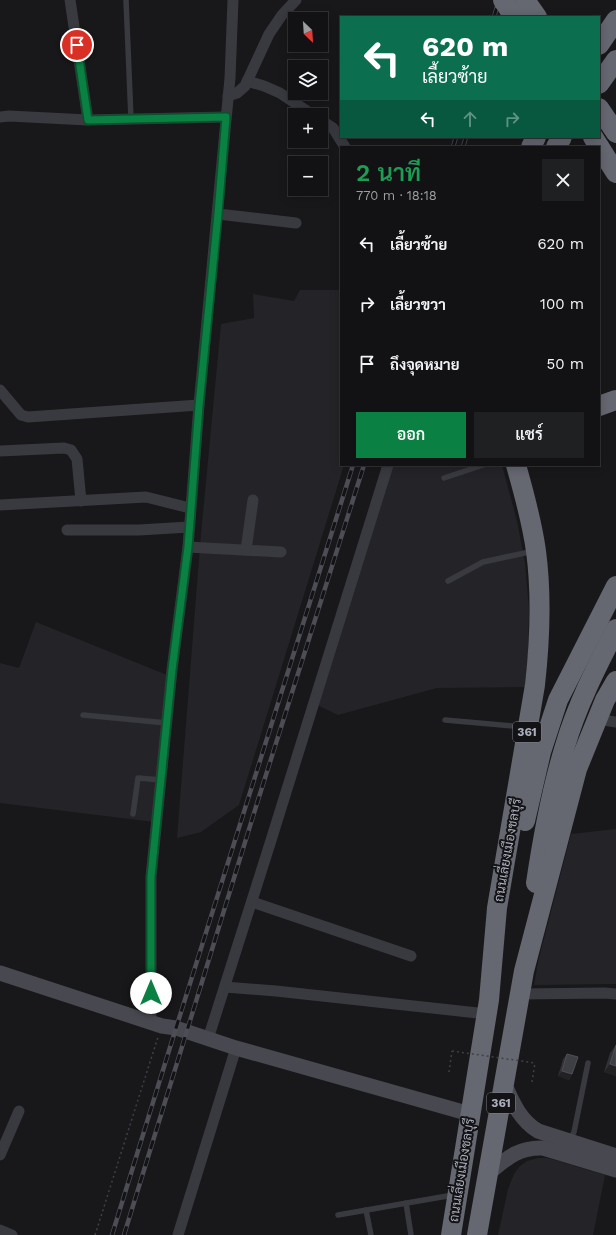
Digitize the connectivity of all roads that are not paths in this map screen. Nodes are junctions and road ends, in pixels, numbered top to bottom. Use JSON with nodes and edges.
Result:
{"nodes":[{"id":1,"x":70,"y":0,"type":"edge"},
{"id":2,"x":126,"y":0,"type":"edge"},
{"id":3,"x":232,"y":0,"type":"edge"},
{"id":4,"x":296,"y":0,"type":"edge"},
{"id":5,"x":503,"y":0,"type":"edge"},
{"id":6,"x":525,"y":0,"type":"edge"},
{"id":7,"x":513,"y":16,"type":"edge"},
{"id":8,"x":536,"y":16,"type":"edge"},
{"id":9,"x":616,"y":20,"type":"edge"},
{"id":10,"x":600,"y":44,"type":"edge"},
{"id":11,"x":616,"y":60,"type":"edge"},
{"id":12,"x":247,"y":81,"type":"junction"},
{"id":13,"x":600,"y":83,"type":"edge"},
{"id":14,"x":228,"y":96,"type":"junction"},
{"id":15,"x":302,"y":108,"type":"edge"},
{"id":16,"x":600,"y":109,"type":"edge"},
{"id":17,"x":0,"y":117,"type":"edge"},
{"id":18,"x":226,"y":117,"type":"junction"},
{"id":19,"x":88,"y":120,"type":"junction"},
{"id":20,"x":131,"y":120,"type":"junction"},
{"id":21,"x":328,"y":125,"type":"edge"},
{"id":22,"x":616,"y":133,"type":"edge"},
{"id":23,"x":345,"y":146,"type":"edge"},
{"id":24,"x":600,"y":148,"type":"edge"},
{"id":25,"x":616,"y":173,"type":"edge"},
{"id":26,"x":218,"y":214,"type":"junction"},
{"id":27,"x":296,"y":223,"type":"dead end"},
{"id":28,"x":0,"y":390,"type":"edge"},
{"id":29,"x":616,"y":400,"type":"edge"},
{"id":30,"x":199,"y":406,"type":"junction"},
{"id":31,"x":600,"y":406,"type":"edge"},
{"id":32,"x":0,"y":451,"type":"edge"},
{"id":33,"x":388,"y":466,"type":"edge"},
{"id":34,"x":480,"y":466,"type":"edge"},
{"id":35,"x":516,"y":466,"type":"edge"},
{"id":36,"x":444,"y":478,"type":"dead end"},
{"id":37,"x":253,"y":500,"type":"dead end"},
{"id":38,"x":81,"y":501,"type":"junction"},
{"id":39,"x":0,"y":505,"type":"edge"},
{"id":40,"x":190,"y":508,"type":"junction"},
{"id":41,"x":190,"y":527,"type":"junction"},
{"id":42,"x":68,"y":530,"type":"dead end"},
{"id":43,"x":188,"y":547,"type":"junction"},
{"id":44,"x":246,"y":550,"type":"junction"},
{"id":45,"x":536,"y":551,"type":"junction"},
{"id":46,"x":281,"y":552,"type":"dead end"},
{"id":47,"x":448,"y":581,"type":"dead end"},
{"id":48,"x":616,"y":586,"type":"edge"},
{"id":49,"x":616,"y":629,"type":"edge"},
{"id":50,"x":616,"y":681,"type":"edge"},
{"id":51,"x":83,"y":714,"type":"dead end"},
{"id":52,"x":446,"y":720,"type":"dead end"},
{"id":53,"x":606,"y":720,"type":"edge"},
{"id":54,"x":167,"y":723,"type":"junction"},
{"id":55,"x":528,"y":727,"type":"junction"},
{"id":56,"x":161,"y":780,"type":"junction"},
{"id":57,"x":133,"y":814,"type":"dead end"},
{"id":58,"x":252,"y":902,"type":"junction"},
{"id":59,"x":411,"y":956,"type":"dead end"},
{"id":60,"x":524,"y":971,"type":"junction"},
{"id":61,"x":0,"y":973,"type":"edge"},
{"id":62,"x":225,"y":987,"type":"junction"},
{"id":63,"x":520,"y":994,"type":"junction"},
{"id":64,"x":616,"y":994,"type":"edge"},
{"id":65,"x":488,"y":1007,"type":"junction"},
{"id":66,"x":156,"y":1024,"type":"junction"},
{"id":67,"x":208,"y":1039,"type":"junction"},
{"id":68,"x":236,"y":1048,"type":"junction"},
{"id":69,"x":588,"y":1063,"type":"dead end"},
{"id":70,"x":505,"y":1085,"type":"junction"},
{"id":71,"x":19,"y":1111,"type":"dead end"},
{"id":72,"x":470,"y":1114,"type":"junction"},
{"id":73,"x":569,"y":1141,"type":"junction"},
{"id":74,"x":0,"y":1155,"type":"edge"},
{"id":75,"x":616,"y":1156,"type":"edge"},
{"id":76,"x":616,"y":1170,"type":"edge"},
{"id":77,"x":489,"y":1173,"type":"junction"},
{"id":78,"x":458,"y":1194,"type":"junction"},
{"id":79,"x":406,"y":1203,"type":"junction"},
{"id":80,"x":366,"y":1210,"type":"junction"},
{"id":81,"x":338,"y":1215,"type":"dead end"},
{"id":82,"x":0,"y":1230,"type":"edge"},
{"id":83,"x":12,"y":1235,"type":"edge"},
{"id":84,"x":178,"y":1235,"type":"edge"},
{"id":85,"x":371,"y":1235,"type":"edge"},
{"id":86,"x":412,"y":1235,"type":"edge"},
{"id":87,"x":451,"y":1235,"type":"edge"},
{"id":88,"x":477,"y":1235,"type":"edge"}],
"edges":[{"from":1,"to":19,"type":"street"},
{"from":2,"to":20,"type":"lane"},
{"from":3,"to":14,"type":"street"},
{"from":4,"to":12,"type":"street"},
{"from":5,"to":7,"type":"highway","bridge":true},
{"from":6,"to":8,"type":"highway"},
{"from":9,"to":10,"type":"highway"},
{"from":11,"to":13,"type":"highway"},
{"from":12,"to":14,"type":"street"},
{"from":12,"to":15,"type":"street"},
{"from":14,"to":18,"type":"street"},
{"from":16,"to":22,"type":"highway"},
{"from":17,"to":19,"type":"street"},
{"from":18,"to":20,"type":"street"},
{"from":18,"to":26,"type":"street"},
{"from":19,"to":20,"type":"street"},
{"from":21,"to":23,"type":"street"},
{"from":24,"to":25,"type":"highway"},
{"from":26,"to":27,"type":"street"},
{"from":26,"to":30,"type":"street"},
{"from":28,"to":30,"type":"street"},
{"from":29,"to":31,"type":"highway"},
{"from":30,"to":40,"type":"street"},
{"from":32,"to":38,"type":"street"},
{"from":33,"to":58,"type":"street"},
{"from":34,"to":36,"type":"lane"},
{"from":35,"to":45,"type":"highway","name":"ถนนเลี่ยงเมืองชลบุรี","number":"361"},
{"from":37,"to":44,"type":"street"},
{"from":38,"to":39,"type":"street"},
{"from":38,"to":40,"type":"street"},
{"from":40,"to":41,"type":"street"},
{"from":41,"to":42,"type":"street"},
{"from":41,"to":43,"type":"street"},
{"from":43,"to":44,"type":"street"},
{"from":43,"to":54,"type":"street"},
{"from":44,"to":46,"type":"street"},
{"from":45,"to":47,"type":"lane"},
{"from":45,"to":55,"type":"highway","name":"ถนนเลี่ยงเมืองชลบุรี","number":"361"},
{"from":48,"to":65,"type":"highway"},
{"from":49,"to":60,"type":"highway"},
{"from":50,"to":53,"type":"highway","name":"ถนนเลี่ยงเมืองชลบุรี","number":"361"},
{"from":51,"to":54,"type":"lane"},
{"from":52,"to":55,"type":"lane"},
{"from":53,"to":60,"type":"highway","name":"ถนนเลี่ยงเมืองชลบุรี","number":"361"},
{"from":54,"to":56,"type":"street"},
{"from":55,"to":65,"type":"highway","name":"ถนนเลี่ยงเมืองชลบุรี","number":"361"},
{"from":56,"to":57,"type":"lane"},
{"from":56,"to":66,"type":"street"},
{"from":58,"to":59,"type":"street"},
{"from":58,"to":62,"type":"street"},
{"from":60,"to":63,"type":"highway","name":"ถนนเลี่ยงเมืองชลบุรี","number":"361"},
{"from":61,"to":66,"type":"street"},
{"from":62,"to":65,"type":"street"},
{"from":62,"to":67,"type":"street"},
{"from":63,"to":64,"type":"street"},
{"from":63,"to":70,"type":"highway","name":"ถนนเลี่ยงเมืองชลบุรี","number":"361"},
{"from":65,"to":72,"type":"highway","name":"ถนนเลี่ยงเมืองชลบุรี","number":"361"},
{"from":66,"to":67,"type":"street"},
{"from":67,"to":68,"type":"street"},
{"from":68,"to":72,"type":"street"},
{"from":68,"to":84,"type":"street"},
{"from":69,"to":73,"type":"lane"},
{"from":70,"to":73,"type":"street"},
{"from":70,"to":77,"type":"highway","name":"ถนนเลี่ยงเมืองชลบุรี","number":"361"},
{"from":71,"to":74,"type":"street"},
{"from":72,"to":78,"type":"highway","name":"ถนนเลี่ยงเมืองชลบุรี","number":"361"},
{"from":73,"to":75,"type":"street"},
{"from":76,"to":77,"type":"street"},
{"from":77,"to":88,"type":"highway","name":"ถนนเลี่ยงเมืองชลบุรี","number":"361"},
{"from":78,"to":79,"type":"lane"},
{"from":78,"to":87,"type":"highway","name":"ถนนเลี่ยงเมืองชลบุรี","number":"361"},
{"from":79,"to":80,"type":"lane"},
{"from":79,"to":86,"type":"lane"},
{"from":80,"to":81,"type":"lane"},
{"from":80,"to":85,"type":"lane"},
{"from":82,"to":83,"type":"street"}]}
